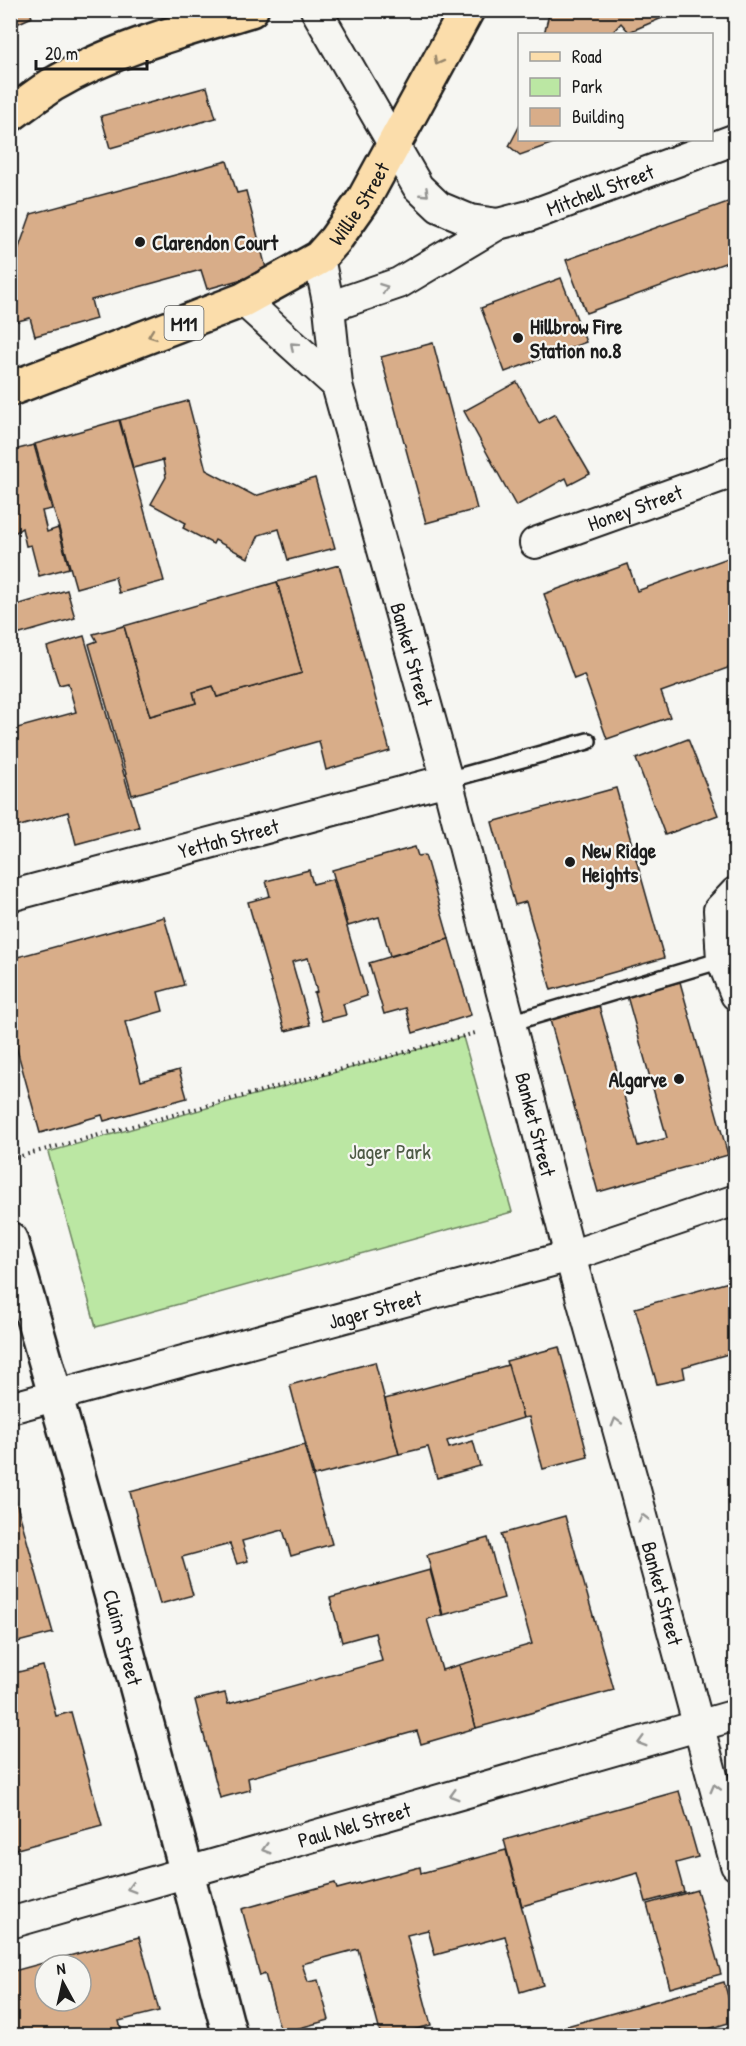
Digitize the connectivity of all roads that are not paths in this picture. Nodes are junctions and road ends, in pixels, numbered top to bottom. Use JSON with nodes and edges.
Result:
{"nodes":[{"id":1,"x":251,"y":10,"type":"edge"},
{"id":2,"x":316,"y":10,"type":"edge"},
{"id":3,"x":467,"y":10,"type":"edge"},
{"id":4,"x":10,"y":115,"type":"edge"},
{"id":5,"x":735,"y":139,"type":"edge"},
{"id":6,"x":392,"y":145,"type":"junction"},
{"id":7,"x":498,"y":224,"type":"junction"},
{"id":8,"x":319,"y":258,"type":"junction"},
{"id":9,"x":243,"y":300,"type":"junction"},
{"id":10,"x":329,"y":307,"type":"junction"},
{"id":11,"x":337,"y":385,"type":"junction"},
{"id":12,"x":10,"y":389,"type":"edge"},
{"id":13,"x":735,"y":471,"type":"edge"},
{"id":14,"x":536,"y":543,"type":"dead end"},
{"id":15,"x":588,"y":741,"type":"dead end"},
{"id":16,"x":447,"y":780,"type":"junction"},
{"id":17,"x":735,"y":892,"type":"edge"},
{"id":18,"x":10,"y":896,"type":"edge"},
{"id":19,"x":726,"y":943,"type":"edge"},
{"id":20,"x":735,"y":995,"type":"edge"},
{"id":21,"x":510,"y":1023,"type":"junction"},
{"id":22,"x":735,"y":1200,"type":"edge"},
{"id":23,"x":10,"y":1239,"type":"edge"},
{"id":24,"x":570,"y":1256,"type":"junction"},
{"id":25,"x":57,"y":1396,"type":"junction"},
{"id":26,"x":10,"y":1408,"type":"edge"},
{"id":27,"x":735,"y":1715,"type":"edge"},
{"id":28,"x":698,"y":1726,"type":"junction"},
{"id":29,"x":735,"y":1864,"type":"edge"},
{"id":30,"x":187,"y":1871,"type":"junction"},
{"id":31,"x":10,"y":1923,"type":"edge"},
{"id":32,"x":230,"y":2036,"type":"edge"}],
"edges":[{"from":1,"to":4,"type":"main road"},
{"from":2,"to":6,"type":"street","name":"Mitchell Street"},
{"from":3,"to":6,"type":"main road","number":"M11","one_way":true},
{"from":5,"to":7,"type":"street","name":"Mitchell Street"},
{"from":6,"to":7,"type":"street","name":"Mitchell Street","one_way":true},
{"from":6,"to":8,"type":"main road","name":"Willie Street","number":"M11"},
{"from":10,"to":7,"type":"street","name":"Mitchell Street","one_way":true},
{"from":8,"to":9,"type":"main road","number":"M11"},
{"from":8,"to":10,"type":"street","name":"Banket Street"},
{"from":11,"to":9,"type":"street","one_way":true},
{"from":9,"to":12,"type":"main road","number":"M11","one_way":true},
{"from":10,"to":11,"type":"street","name":"Banket Street"},
{"from":11,"to":16,"type":"street","name":"Banket Street"},
{"from":13,"to":14,"type":"street","name":"Honey Street"},
{"from":15,"to":16,"type":"lane"},
{"from":16,"to":18,"type":"street","name":"Yettah Street"},
{"from":16,"to":21,"type":"street","name":"Banket Street"},
{"from":17,"to":19,"type":"street"},
{"from":19,"to":20,"type":"street"},
{"from":19,"to":21,"type":"lane"},
{"from":21,"to":24,"type":"street","name":"Banket Street"},
{"from":22,"to":24,"type":"street","name":"Jager Street"},
{"from":23,"to":25,"type":"street","name":"Claim Street"},
{"from":24,"to":25,"type":"street","name":"Jager Street"},
{"from":28,"to":24,"type":"street","name":"Banket Street","one_way":true},
{"from":25,"to":26,"type":"street","name":"Jager Street"},
{"from":25,"to":30,"type":"street","name":"Claim Street"},
{"from":27,"to":28,"type":"street","name":"Paul Nel Street"},
{"from":29,"to":28,"type":"street","name":"Banket Street","one_way":true},
{"from":28,"to":30,"type":"street","name":"Paul Nel Street","one_way":true},
{"from":30,"to":31,"type":"street","name":"Paul Nel Street","one_way":true},
{"from":30,"to":32,"type":"street","name":"Claim Street"}]}
